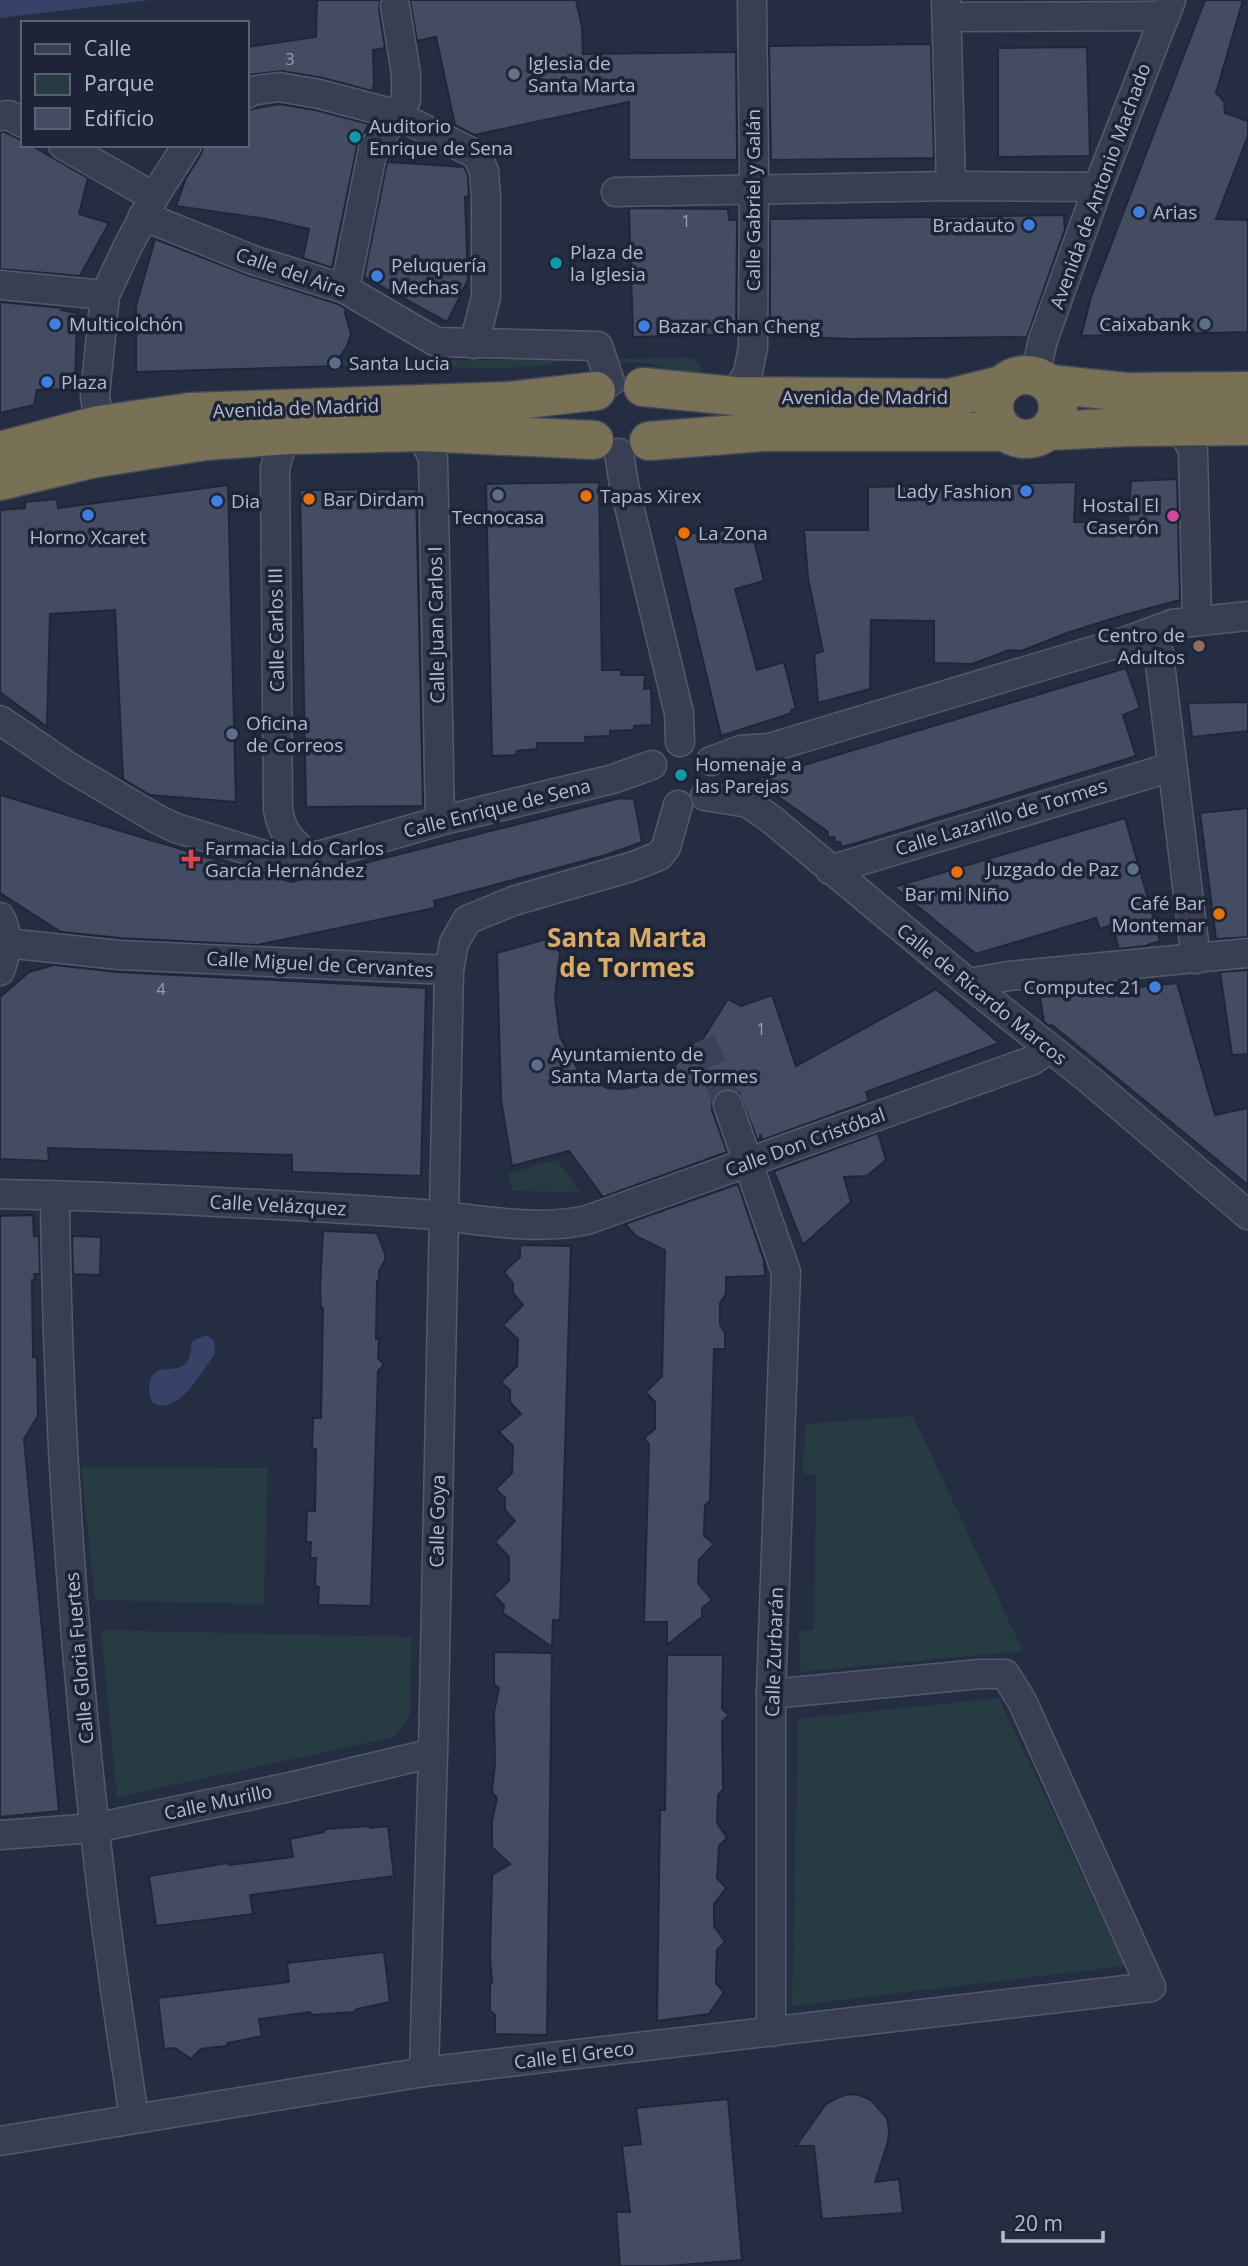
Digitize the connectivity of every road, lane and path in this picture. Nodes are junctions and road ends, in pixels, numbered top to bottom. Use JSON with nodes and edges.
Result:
{"nodes":[{"id":1,"x":752,"y":0,"type":"edge"},
{"id":2,"x":395,"y":6,"type":"dead end"},
{"id":3,"x":947,"y":8,"type":"edge"},
{"id":4,"x":1168,"y":8,"type":"edge"},
{"id":5,"x":248,"y":93,"type":"edge"},
{"id":6,"x":395,"y":114,"type":"junction"},
{"id":7,"x":0,"y":116,"type":"edge"},
{"id":8,"x":21,"y":122,"type":"edge"},
{"id":9,"x":66,"y":147,"type":"edge"},
{"id":10,"x":186,"y":147,"type":"edge"},
{"id":11,"x":951,"y":186,"type":"junction"},
{"id":12,"x":1098,"y":187,"type":"junction"},
{"id":13,"x":754,"y":189,"type":"junction"},
{"id":14,"x":616,"y":192,"type":"dead end"},
{"id":15,"x":149,"y":206,"type":"junction"},
{"id":16,"x":0,"y":285,"type":"edge"},
{"id":17,"x":345,"y":289,"type":"junction"},
{"id":18,"x":105,"y":295,"type":"junction"},
{"id":19,"x":474,"y":344,"type":"junction"},
{"id":20,"x":1029,"y":381,"type":"junction"},
{"id":21,"x":616,"y":386,"type":"junction"},
{"id":22,"x":1248,"y":391,"type":"edge"},
{"id":23,"x":734,"y":396,"type":"junction"},
{"id":24,"x":99,"y":425,"type":"junction"},
{"id":25,"x":1181,"y":426,"type":"junction"},
{"id":26,"x":1248,"y":426,"type":"edge"},
{"id":27,"x":1049,"y":431,"type":"junction"},
{"id":28,"x":421,"y":432,"type":"junction"},
{"id":29,"x":1005,"y":432,"type":"junction"},
{"id":30,"x":290,"y":435,"type":"junction"},
{"id":31,"x":621,"y":445,"type":"junction"},
{"id":32,"x":0,"y":451,"type":"edge"},
{"id":33,"x":0,"y":481,"type":"edge"},
{"id":34,"x":1248,"y":616,"type":"edge"},
{"id":35,"x":1197,"y":620,"type":"junction"},
{"id":36,"x":1156,"y":631,"type":"junction"},
{"id":37,"x":0,"y":720,"type":"edge"},
{"id":38,"x":680,"y":742,"type":"junction"},
{"id":39,"x":711,"y":761,"type":"junction"},
{"id":40,"x":652,"y":765,"type":"junction"},
{"id":41,"x":1172,"y":766,"type":"junction"},
{"id":42,"x":705,"y":796,"type":"junction"},
{"id":43,"x":678,"y":805,"type":"junction"},
{"id":44,"x":440,"y":821,"type":"junction"},
{"id":45,"x":311,"y":858,"type":"junction"},
{"id":46,"x":830,"y":870,"type":"junction"},
{"id":47,"x":3,"y":930,"type":"edge"},
{"id":48,"x":1248,"y":953,"type":"edge"},
{"id":49,"x":1196,"y":959,"type":"junction"},
{"id":50,"x":0,"y":971,"type":"edge"},
{"id":51,"x":449,"y":971,"type":"junction"},
{"id":52,"x":968,"y":983,"type":"junction"},
{"id":53,"x":1049,"y":1048,"type":"junction"},
{"id":54,"x":728,"y":1105,"type":"tunnel mouth"},
{"id":55,"x":749,"y":1161,"type":"junction"},
{"id":56,"x":0,"y":1194,"type":"edge"},
{"id":57,"x":55,"y":1195,"type":"junction"},
{"id":58,"x":443,"y":1215,"type":"junction"},
{"id":59,"x":1248,"y":1215,"type":"edge"},
{"id":60,"x":556,"y":1224,"type":"joint"},
{"id":61,"x":771,"y":1694,"type":"junction"},
{"id":62,"x":433,"y":1753,"type":"junction"},
{"id":63,"x":95,"y":1828,"type":"junction"},
{"id":64,"x":0,"y":1835,"type":"edge"},
{"id":65,"x":771,"y":2032,"type":"junction"},
{"id":66,"x":424,"y":2072,"type":"junction"},
{"id":67,"x":134,"y":2118,"type":"junction"},
{"id":68,"x":0,"y":2141,"type":"edge"}],
"edges":[{"from":1,"to":13,"type":"street","name":"Calle Gabriel y Galán"},
{"from":2,"to":6,"type":"street"},
{"from":3,"to":4,"type":"street"},
{"from":3,"to":11,"type":"street"},
{"from":4,"to":12,"type":"street","name":"Avenida de Antonio Machado"},
{"from":5,"to":6,"type":"street"},
{"from":6,"to":17,"type":"street"},
{"from":6,"to":19,"type":"street"},
{"from":7,"to":8,"type":"street"},
{"from":9,"to":15,"type":"street","name":"Calle del Aire"},
{"from":10,"to":15,"type":"street"},
{"from":11,"to":12,"type":"street"},
{"from":11,"to":13,"type":"street"},
{"from":12,"to":20,"type":"street","name":"Avenida de Antonio Machado"},
{"from":13,"to":14,"type":"street"},
{"from":13,"to":23,"type":"street","name":"Calle Gabriel y Galán"},
{"from":15,"to":17,"type":"street","name":"Calle del Aire"},
{"from":15,"to":18,"type":"street"},
{"from":16,"to":18,"type":"street"},
{"from":17,"to":19,"type":"street","name":"Calle del Aire"},
{"from":18,"to":24,"type":"street"},
{"from":19,"to":21,"type":"street"},
{"from":20,"to":22,"type":"highway","name":"Avenida de Madrid"},
{"from":20,"to":23,"type":"highway","name":"Avenida de Madrid"},
{"from":20,"to":27,"type":"highway"},
{"from":20,"to":29,"type":"highway"},
{"from":21,"to":23,"type":"highway","name":"Avenida de Madrid"},
{"from":21,"to":24,"type":"highway","name":"Avenida de Madrid"},
{"from":21,"to":31,"type":"highway"},
{"from":21,"to":31,"type":"highway"},
{"from":24,"to":32,"type":"highway","name":"Avenida de Madrid"},
{"from":25,"to":26,"type":"highway"},
{"from":25,"to":27,"type":"highway"},
{"from":25,"to":35,"type":"street"},
{"from":27,"to":29,"type":"highway"},
{"from":28,"to":30,"type":"highway","name":"Avenida de Madrid"},
{"from":28,"to":31,"type":"highway","name":"Avenida de Madrid"},
{"from":28,"to":44,"type":"street","name":"Calle Juan Carlos I"},
{"from":29,"to":31,"type":"highway","name":"Avenida de Madrid"},
{"from":30,"to":33,"type":"highway","name":"Avenida de Madrid"},
{"from":30,"to":45,"type":"street","name":"Calle Carlos III"},
{"from":31,"to":38,"type":"street"},
{"from":34,"to":35,"type":"street"},
{"from":35,"to":36,"type":"street"},
{"from":36,"to":39,"type":"street"},
{"from":36,"to":41,"type":"street"},
{"from":37,"to":45,"type":"street","name":"Calle Enrique de Sena"},
{"from":38,"to":39,"type":"street"},
{"from":38,"to":40,"type":"street"},
{"from":39,"to":42,"type":"street"},
{"from":40,"to":43,"type":"street"},
{"from":40,"to":44,"type":"street","name":"Calle Enrique de Sena"},
{"from":41,"to":46,"type":"street","name":"Calle Lazarillo de Tormes"},
{"from":41,"to":49,"type":"street"},
{"from":42,"to":43,"type":"street"},
{"from":42,"to":46,"type":"street","name":"Calle de Ricardo Marcos"},
{"from":43,"to":51,"type":"street","name":"Calle Miguel de Cervantes"},
{"from":44,"to":45,"type":"street","name":"Calle Enrique de Sena"},
{"from":46,"to":52,"type":"street","name":"Calle de Ricardo Marcos"},
{"from":47,"to":50,"type":"street","name":"Calle Miguel de Cervantes"},
{"from":47,"to":51,"type":"street","name":"Calle Miguel de Cervantes"},
{"from":48,"to":49,"type":"street"},
{"from":49,"to":52,"type":"street"},
{"from":51,"to":58,"type":"street","name":"Calle Goya"},
{"from":52,"to":53,"type":"street","name":"Calle de Ricardo Marcos"},
{"from":53,"to":55,"type":"street","name":"Calle Don Cristóbal"},
{"from":53,"to":59,"type":"street","name":"Calle de Ricardo Marcos"},
{"from":54,"to":55,"type":"street"},
{"from":55,"to":60,"type":"street","name":"Calle Don Cristóbal"},
{"from":55,"to":61,"type":"street","name":"Calle Zurbarán"},
{"from":56,"to":57,"type":"street","name":"Calle Velázquez"},
{"from":57,"to":58,"type":"street","name":"Calle Velázquez"},
{"from":57,"to":63,"type":"street","name":"Calle Gloria Fuertes"},
{"from":58,"to":60,"type":"street","name":"Calle Velázquez"},
{"from":58,"to":62,"type":"street","name":"Calle Goya"},
{"from":61,"to":65,"type":"street","name":"Calle Zurbarán"},
{"from":61,"to":65,"type":"street","name":"Calle El Greco"},
{"from":62,"to":63,"type":"street","name":"Calle Murillo"},
{"from":62,"to":66,"type":"street","name":"Calle Goya"},
{"from":63,"to":64,"type":"street","name":"Calle Murillo"},
{"from":63,"to":67,"type":"street","name":"Calle Gloria Fuertes"},
{"from":65,"to":66,"type":"street","name":"Calle El Greco"},
{"from":66,"to":67,"type":"street","name":"Calle El Greco"},
{"from":67,"to":68,"type":"street","name":"Calle El Greco"}]}
